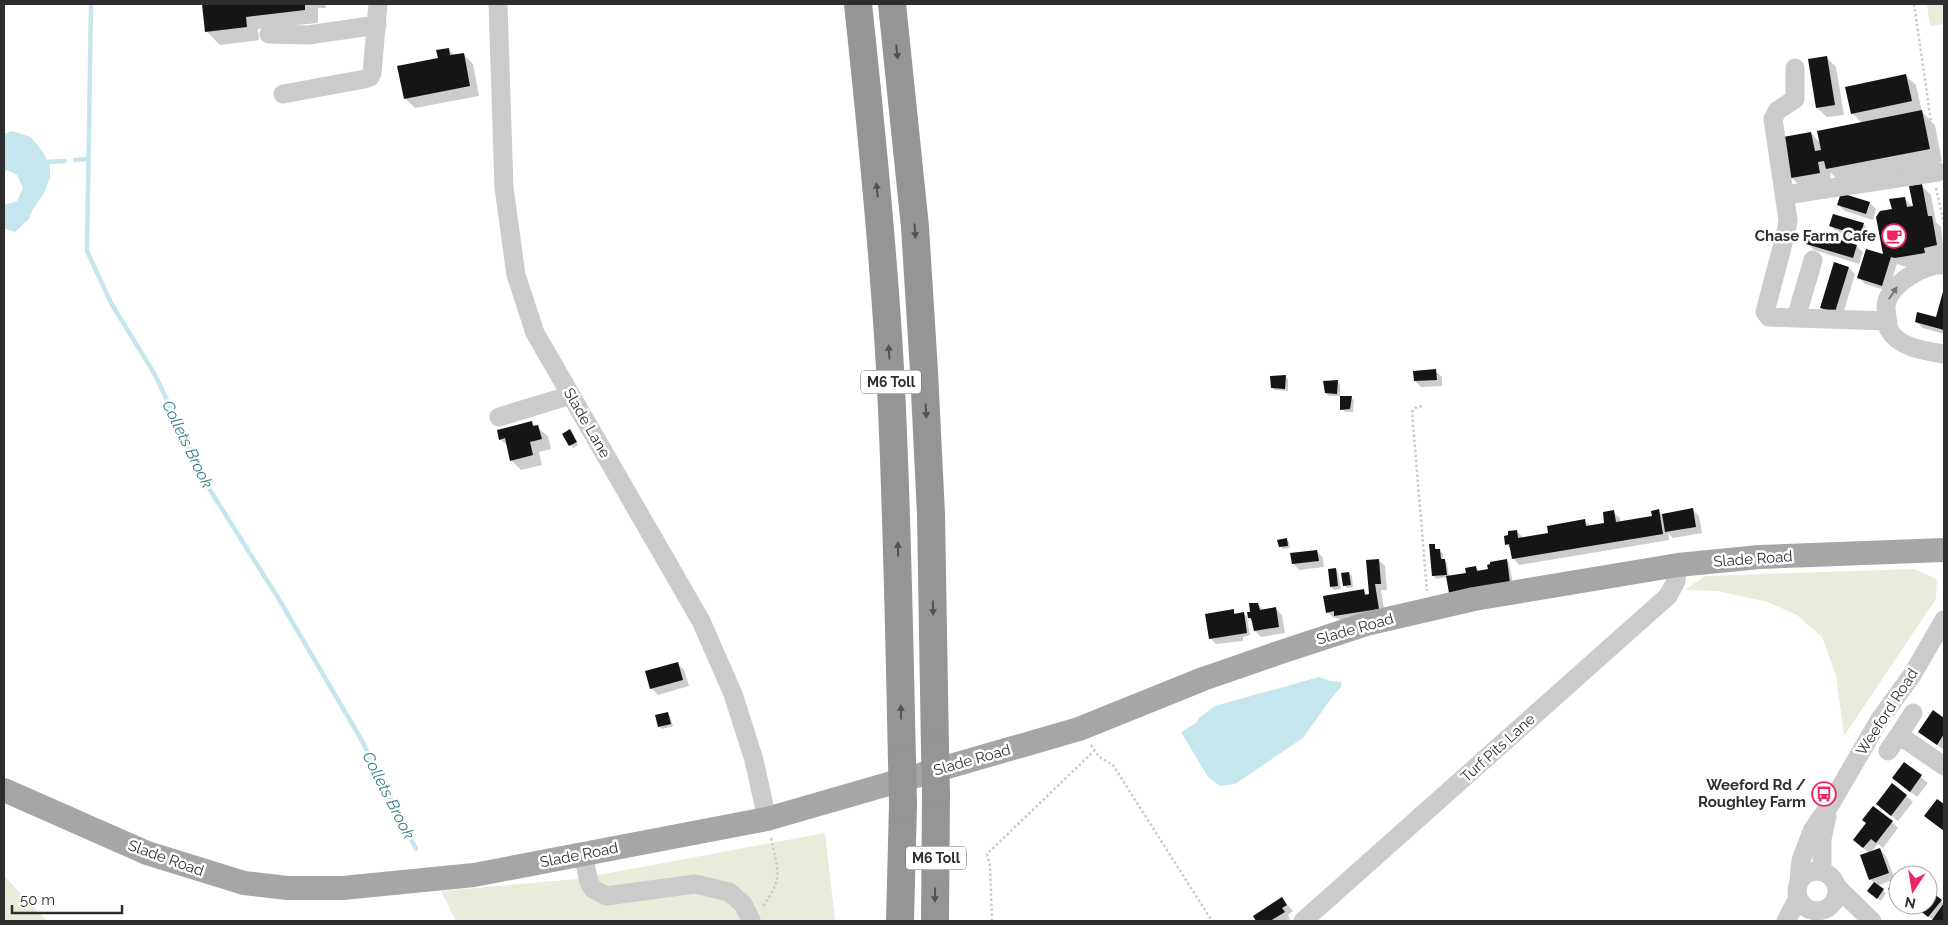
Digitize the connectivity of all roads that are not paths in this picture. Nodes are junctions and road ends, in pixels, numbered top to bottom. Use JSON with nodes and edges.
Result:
{"nodes":[{"id":1,"x":378,"y":4,"type":"edge"},
{"id":2,"x":498,"y":4,"type":"edge"},
{"id":3,"x":858,"y":4,"type":"edge"},
{"id":4,"x":892,"y":4,"type":"edge"},
{"id":5,"x":377,"y":25,"type":"junction"},
{"id":6,"x":269,"y":34,"type":"dead end"},
{"id":7,"x":1795,"y":68,"type":"dead end"},
{"id":8,"x":283,"y":94,"type":"dead end"},
{"id":9,"x":1938,"y":172,"type":"dead end"},
{"id":10,"x":1785,"y":195,"type":"junction"},
{"id":11,"x":1813,"y":260,"type":"dead end"},
{"id":12,"x":1944,"y":265,"type":"edge"},
{"id":13,"x":1796,"y":318,"type":"junction"},
{"id":14,"x":1888,"y":321,"type":"junction"},
{"id":15,"x":1944,"y":354,"type":"edge"},
{"id":16,"x":571,"y":396,"type":"junction"},
{"id":17,"x":499,"y":417,"type":"dead end"},
{"id":18,"x":1944,"y":550,"type":"edge"},
{"id":19,"x":1678,"y":565,"type":"junction"},
{"id":20,"x":1944,"y":620,"type":"edge"},
{"id":21,"x":1912,"y":713,"type":"dead end"},
{"id":22,"x":1899,"y":735,"type":"junction"},
{"id":23,"x":1888,"y":751,"type":"dead end"},
{"id":24,"x":1944,"y":766,"type":"edge"},
{"id":25,"x":4,"y":790,"type":"edge"},
{"id":26,"x":1830,"y":805,"type":"junction"},
{"id":27,"x":767,"y":819,"type":"junction"},
{"id":28,"x":583,"y":854,"type":"junction"},
{"id":29,"x":1822,"y":872,"type":"junction"},
{"id":30,"x":1836,"y":886,"type":"junction"},
{"id":31,"x":1799,"y":890,"type":"junction"},
{"id":32,"x":1822,"y":910,"type":"junction"},
{"id":33,"x":752,"y":920,"type":"road end"},
{"id":34,"x":900,"y":921,"type":"edge"},
{"id":35,"x":935,"y":921,"type":"edge"},
{"id":36,"x":1302,"y":921,"type":"edge"},
{"id":37,"x":1786,"y":921,"type":"edge"},
{"id":38,"x":1797,"y":921,"type":"edge"},
{"id":39,"x":1871,"y":921,"type":"edge"}],
"edges":[{"from":1,"to":5,"type":"street"},
{"from":2,"to":16,"type":"street","name":"Slade Lane"},
{"from":34,"to":3,"type":"highway","number":"M6 Toll","one_way":true,"bridge":true},
{"from":4,"to":35,"type":"highway","number":"M6 Toll","one_way":true,"bridge":true},
{"from":5,"to":6,"type":"street"},
{"from":5,"to":8,"type":"street"},
{"from":7,"to":10,"type":"street"},
{"from":9,"to":10,"type":"street"},
{"from":10,"to":13,"type":"street"},
{"from":11,"to":13,"type":"street"},
{"from":14,"to":12,"type":"street","one_way":true},
{"from":13,"to":14,"type":"street"},
{"from":14,"to":15,"type":"street"},
{"from":16,"to":17,"type":"street"},
{"from":16,"to":27,"type":"street","name":"Slade Lane"},
{"from":18,"to":19,"type":"main road","name":"Slade Road"},
{"from":19,"to":27,"type":"main road","name":"Slade Road"},
{"from":19,"to":36,"type":"street","name":"Turf Pits Lane"},
{"from":20,"to":26,"type":"street","name":"Weeford Road"},
{"from":21,"to":22,"type":"street"},
{"from":22,"to":23,"type":"street"},
{"from":22,"to":24,"type":"street"},
{"from":25,"to":28,"type":"main road","name":"Slade Road"},
{"from":26,"to":29,"type":"street","name":"Weeford Road"},
{"from":26,"to":31,"type":"street","name":"Weeford Road"},
{"from":27,"to":28,"type":"main road","name":"Slade Road"},
{"from":28,"to":33,"type":"street"},
{"from":29,"to":30,"type":"street"},
{"from":29,"to":31,"type":"street"},
{"from":30,"to":32,"type":"street"},
{"from":30,"to":39,"type":"street"},
{"from":31,"to":32,"type":"street"},
{"from":31,"to":37,"type":"street","name":"Weeford Road"},
{"from":32,"to":38,"type":"street"},
{"from":32,"to":39,"type":"street"}]}
